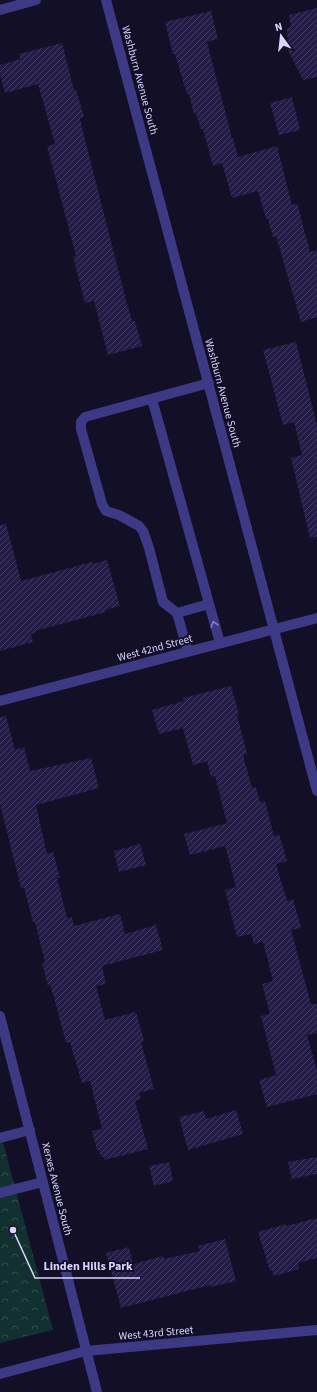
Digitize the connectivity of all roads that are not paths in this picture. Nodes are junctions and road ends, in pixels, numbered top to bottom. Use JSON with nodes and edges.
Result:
{"nodes":[{"id":1,"x":36,"y":0,"type":"edge"},
{"id":2,"x":106,"y":0,"type":"edge"},
{"id":3,"x":0,"y":10,"type":"edge"},
{"id":4,"x":209,"y":383,"type":"junction"},
{"id":5,"x":152,"y":399,"type":"junction"},
{"id":6,"x":209,"y":604,"type":"junction"},
{"id":7,"x":177,"y":613,"type":"junction"},
{"id":8,"x":317,"y":618,"type":"edge"},
{"id":9,"x":273,"y":629,"type":"junction"},
{"id":10,"x":220,"y":643,"type":"junction"},
{"id":11,"x":188,"y":652,"type":"junction"},
{"id":12,"x":0,"y":701,"type":"edge"},
{"id":13,"x":317,"y":792,"type":"edge"},
{"id":14,"x":0,"y":1016,"type":"edge"},
{"id":15,"x":30,"y":1130,"type":"junction"},
{"id":16,"x":0,"y":1138,"type":"edge"},
{"id":17,"x":43,"y":1182,"type":"junction"},
{"id":18,"x":0,"y":1193,"type":"edge"},
{"id":19,"x":317,"y":1330,"type":"edge"},
{"id":20,"x":86,"y":1351,"type":"junction"},
{"id":21,"x":0,"y":1374,"type":"edge"},
{"id":22,"x":97,"y":1392,"type":"edge"}],
"edges":[{"from":1,"to":3,"type":"street"},
{"from":2,"to":4,"type":"street","name":"Washburn Avenue South"},
{"from":4,"to":5,"type":"street"},
{"from":4,"to":9,"type":"street","name":"Washburn Avenue South"},
{"from":5,"to":6,"type":"street"},
{"from":5,"to":7,"type":"street"},
{"from":6,"to":7,"type":"street"},
{"from":10,"to":6,"type":"street","one_way":true},
{"from":7,"to":11,"type":"street"},
{"from":8,"to":9,"type":"street","name":"West 42nd Street"},
{"from":9,"to":10,"type":"street","name":"West 42nd Street"},
{"from":9,"to":13,"type":"street","name":"Washburn Avenue South"},
{"from":10,"to":11,"type":"street","name":"West 42nd Street"},
{"from":11,"to":12,"type":"street","name":"West 42nd Street"},
{"from":14,"to":15,"type":"street","name":"Xerxes Avenue South"},
{"from":15,"to":16,"type":"street"},
{"from":15,"to":17,"type":"street","name":"Xerxes Avenue South"},
{"from":17,"to":18,"type":"street"},
{"from":17,"to":20,"type":"street","name":"Xerxes Avenue South"},
{"from":19,"to":20,"type":"street","name":"West 43rd Street"},
{"from":20,"to":21,"type":"street","name":"West 43rd Street"},
{"from":20,"to":22,"type":"street","name":"Xerxes Avenue South"}]}
